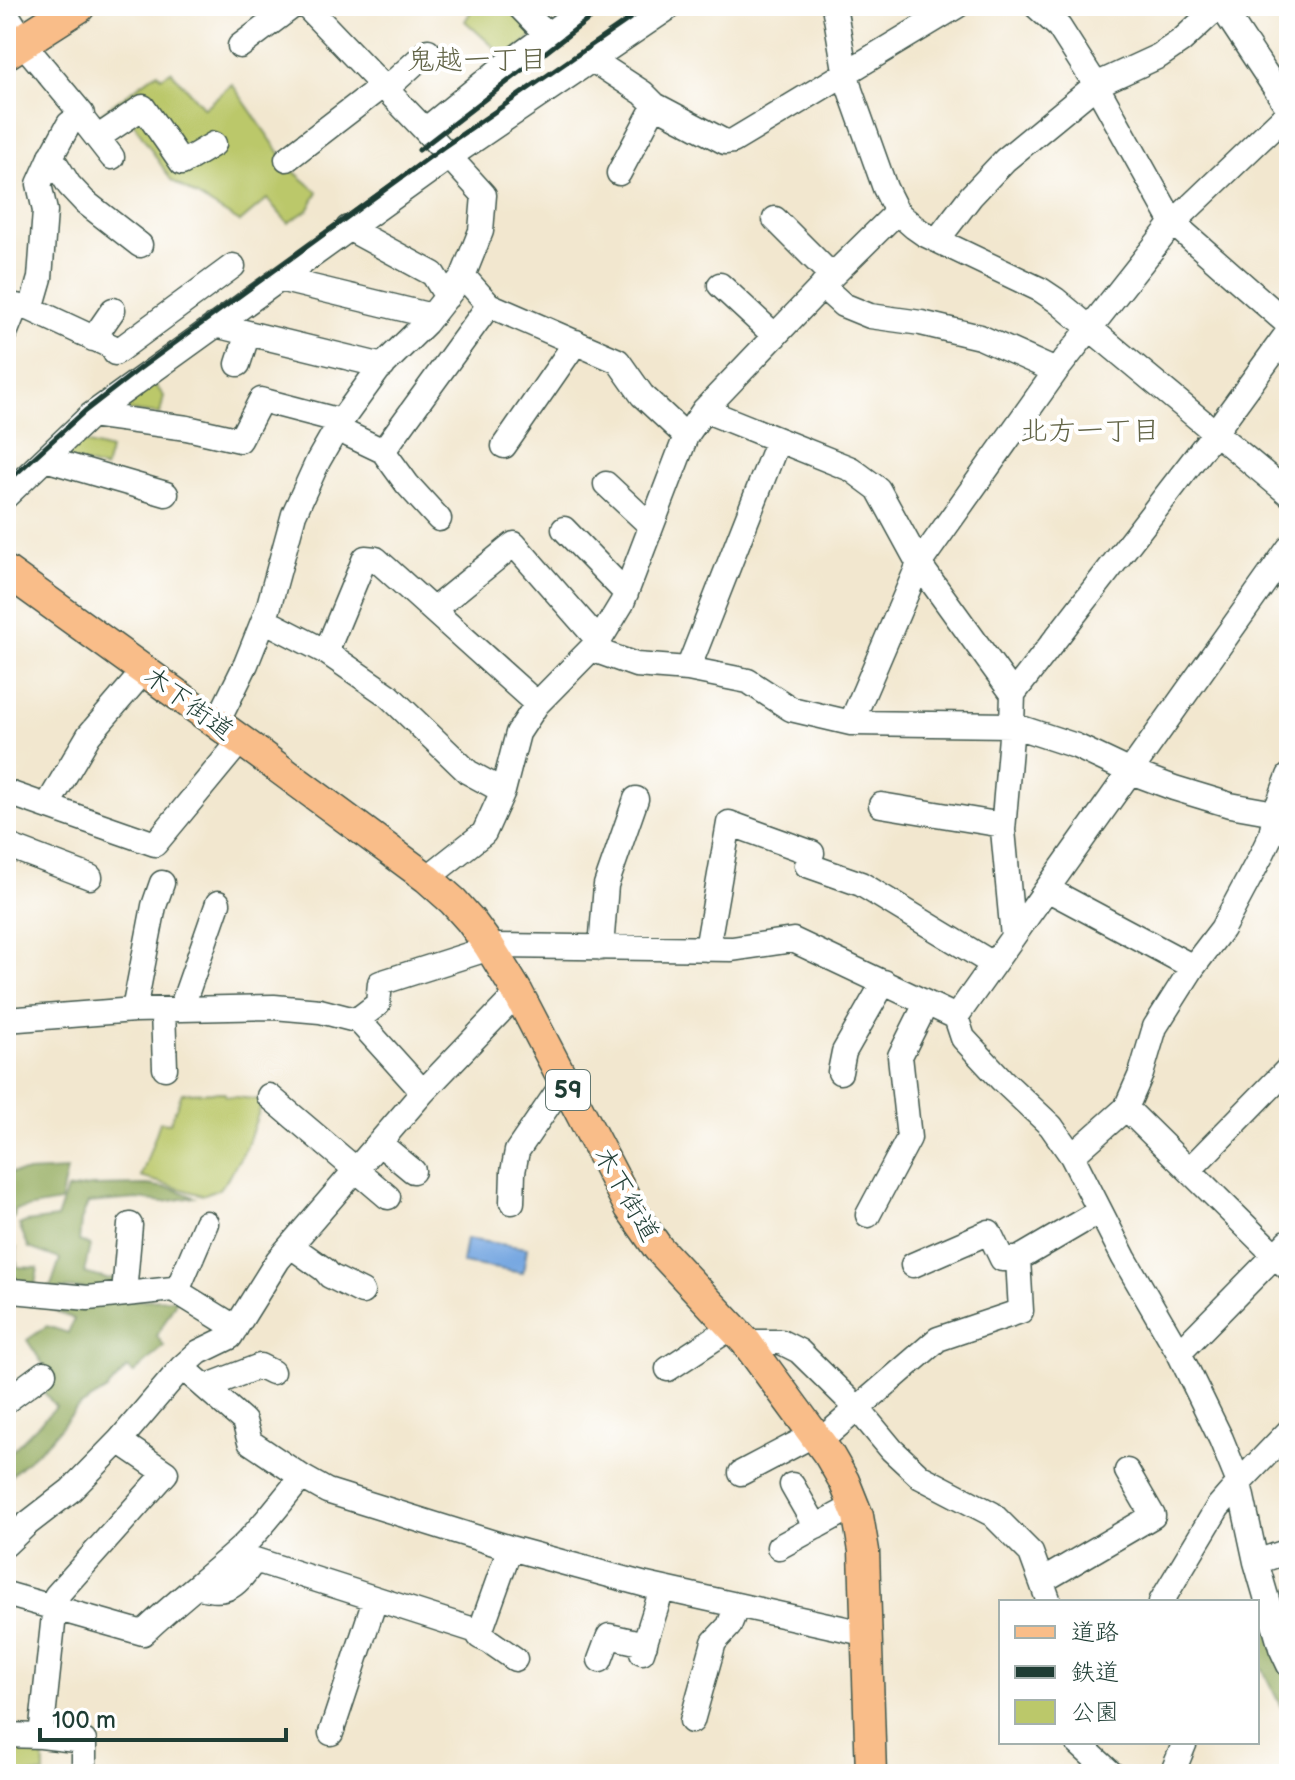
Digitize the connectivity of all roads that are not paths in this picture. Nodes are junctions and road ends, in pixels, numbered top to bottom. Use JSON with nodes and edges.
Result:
{"nodes":[{"id":1,"x":78,"y":6,"type":"edge"},
{"id":2,"x":293,"y":6,"type":"edge"},
{"id":3,"x":306,"y":6,"type":"edge"},
{"id":4,"x":519,"y":6,"type":"edge"},
{"id":5,"x":587,"y":6,"type":"edge"},
{"id":6,"x":671,"y":6,"type":"edge"},
{"id":7,"x":834,"y":6,"type":"edge"},
{"id":8,"x":957,"y":6,"type":"edge"},
{"id":9,"x":1036,"y":6,"type":"edge"},
{"id":10,"x":1220,"y":6,"type":"edge"},
{"id":11,"x":547,"y":35,"type":"junction"},
{"id":12,"x":12,"y":36,"type":"edge"},
{"id":13,"x":240,"y":46,"type":"dead end"},
{"id":14,"x":428,"y":51,"type":"dead end"},
{"id":15,"x":591,"y":59,"type":"junction"},
{"id":16,"x":846,"y":74,"type":"junction"},
{"id":17,"x":1096,"y":85,"type":"junction"},
{"id":18,"x":384,"y":88,"type":"junction"},
{"id":19,"x":655,"y":105,"type":"junction"},
{"id":20,"x":1289,"y":110,"type":"edge"},
{"id":21,"x":80,"y":116,"type":"junction"},
{"id":22,"x":425,"y":130,"type":"junction"},
{"id":23,"x":214,"y":144,"type":"dead end"},
{"id":24,"x":51,"y":156,"type":"junction"},
{"id":25,"x":449,"y":157,"type":"junction"},
{"id":26,"x":287,"y":159,"type":"dead end"},
{"id":27,"x":619,"y":173,"type":"dead end"},
{"id":28,"x":897,"y":212,"type":"junction"},
{"id":29,"x":775,"y":219,"type":"dead end"},
{"id":30,"x":1173,"y":223,"type":"junction"},
{"id":31,"x":348,"y":228,"type":"junction"},
{"id":32,"x":938,"y":239,"type":"junction"},
{"id":33,"x":140,"y":245,"type":"dead end"},
{"id":34,"x":233,"y":266,"type":"dead end"},
{"id":35,"x":463,"y":276,"type":"junction"},
{"id":36,"x":279,"y":279,"type":"junction"},
{"id":37,"x":827,"y":281,"type":"junction"},
{"id":38,"x":720,"y":285,"type":"dead end"},
{"id":39,"x":447,"y":297,"type":"junction"},
{"id":40,"x":489,"y":305,"type":"junction"},
{"id":41,"x":31,"y":309,"type":"junction"},
{"id":42,"x":113,"y":310,"type":"dead end"},
{"id":43,"x":432,"y":316,"type":"junction"},
{"id":44,"x":215,"y":325,"type":"junction"},
{"id":45,"x":1289,"y":325,"type":"edge"},
{"id":46,"x":1089,"y":327,"type":"junction"},
{"id":47,"x":6,"y":331,"type":"edge"},
{"id":48,"x":1289,"y":331,"type":"edge"},
{"id":49,"x":248,"y":333,"type":"junction"},
{"id":50,"x":775,"y":336,"type":"junction"},
{"id":51,"x":93,"y":339,"type":"junction"},
{"id":52,"x":576,"y":342,"type":"junction"},
{"id":53,"x":238,"y":364,"type":"dead end"},
{"id":54,"x":383,"y":366,"type":"junction"},
{"id":55,"x":1056,"y":371,"type":"junction"},
{"id":56,"x":704,"y":410,"type":"junction"},
{"id":57,"x":91,"y":415,"type":"junction"},
{"id":58,"x":339,"y":425,"type":"junction"},
{"id":59,"x":1216,"y":431,"type":"junction"},
{"id":60,"x":686,"y":436,"type":"junction"},
{"id":61,"x":778,"y":440,"type":"junction"},
{"id":62,"x":504,"y":446,"type":"dead end"},
{"id":63,"x":383,"y":451,"type":"junction"},
{"id":64,"x":45,"y":459,"type":"junction"},
{"id":65,"x":606,"y":484,"type":"dead end"},
{"id":66,"x":166,"y":494,"type":"dead end"},
{"id":67,"x":1289,"y":494,"type":"edge"},
{"id":68,"x":6,"y":496,"type":"edge"},
{"id":69,"x":439,"y":519,"type":"dead end"},
{"id":70,"x":651,"y":526,"type":"junction"},
{"id":71,"x":564,"y":529,"type":"dead end"},
{"id":72,"x":1289,"y":548,"type":"edge"},
{"id":73,"x":919,"y":564,"type":"junction"},
{"id":74,"x":6,"y":571,"type":"edge"},
{"id":75,"x":626,"y":593,"type":"junction"},
{"id":76,"x":433,"y":610,"type":"junction"},
{"id":77,"x":264,"y":620,"type":"junction"},
{"id":78,"x":595,"y":645,"type":"junction"},
{"id":79,"x":326,"y":652,"type":"junction"},
{"id":80,"x":688,"y":669,"type":"junction"},
{"id":81,"x":144,"y":671,"type":"junction"},
{"id":82,"x":1013,"y":694,"type":"junction"},
{"id":83,"x":537,"y":704,"type":"junction"},
{"id":84,"x":851,"y":723,"type":"junction"},
{"id":85,"x":1012,"y":725,"type":"junction"},
{"id":86,"x":229,"y":732,"type":"junction"},
{"id":87,"x":1131,"y":772,"type":"junction"},
{"id":88,"x":1289,"y":776,"type":"edge"},
{"id":89,"x":503,"y":791,"type":"junction"},
{"id":90,"x":6,"y":792,"type":"edge"},
{"id":91,"x":636,"y":799,"type":"dead end"},
{"id":92,"x":881,"y":805,"type":"dead end"},
{"id":93,"x":47,"y":806,"type":"junction"},
{"id":94,"x":1003,"y":825,"type":"junction"},
{"id":95,"x":1278,"y":832,"type":"edge"},
{"id":96,"x":6,"y":845,"type":"edge"},
{"id":97,"x":90,"y":877,"type":"dead end"},
{"id":98,"x":427,"y":878,"type":"junction"},
{"id":99,"x":162,"y":883,"type":"dead end"},
{"id":100,"x":1047,"y":889,"type":"junction"},
{"id":101,"x":218,"y":903,"type":"dead end"},
{"id":102,"x":1013,"y":937,"type":"junction"},
{"id":103,"x":490,"y":947,"type":"junction"},
{"id":104,"x":601,"y":948,"type":"junction"},
{"id":105,"x":707,"y":949,"type":"junction"},
{"id":106,"x":993,"y":964,"type":"junction"},
{"id":107,"x":1193,"y":967,"type":"junction"},
{"id":108,"x":884,"y":982,"type":"junction"},
{"id":109,"x":518,"y":993,"type":"junction"},
{"id":110,"x":926,"y":1004,"type":"junction"},
{"id":111,"x":172,"y":1009,"type":"junction"},
{"id":112,"x":956,"y":1017,"type":"junction"},
{"id":113,"x":119,"y":1018,"type":"junction"},
{"id":114,"x":6,"y":1020,"type":"edge"},
{"id":115,"x":357,"y":1020,"type":"junction"},
{"id":116,"x":165,"y":1068,"type":"dead end"},
{"id":117,"x":1289,"y":1068,"type":"edge"},
{"id":118,"x":840,"y":1072,"type":"dead end"},
{"id":119,"x":564,"y":1082,"type":"junction"},
{"id":120,"x":423,"y":1092,"type":"junction"},
{"id":121,"x":269,"y":1096,"type":"dead end"},
{"id":122,"x":1126,"y":1108,"type":"junction"},
{"id":123,"x":379,"y":1143,"type":"junction"},
{"id":124,"x":1072,"y":1156,"type":"junction"},
{"id":125,"x":1189,"y":1170,"type":"junction"},
{"id":126,"x":355,"y":1171,"type":"junction"},
{"id":127,"x":413,"y":1171,"type":"dead end"},
{"id":128,"x":388,"y":1197,"type":"dead end"},
{"id":129,"x":512,"y":1202,"type":"dead end"},
{"id":130,"x":1100,"y":1211,"type":"junction"},
{"id":131,"x":868,"y":1215,"type":"dead end"},
{"id":132,"x":206,"y":1223,"type":"dead end"},
{"id":133,"x":130,"y":1225,"type":"dead end"},
{"id":134,"x":291,"y":1246,"type":"junction"},
{"id":135,"x":1284,"y":1255,"type":"edge"},
{"id":136,"x":1018,"y":1259,"type":"junction"},
{"id":137,"x":913,"y":1265,"type":"dead end"},
{"id":138,"x":6,"y":1286,"type":"edge"},
{"id":139,"x":177,"y":1291,"type":"junction"},
{"id":140,"x":362,"y":1292,"type":"dead end"},
{"id":141,"x":124,"y":1294,"type":"junction"},
{"id":142,"x":236,"y":1328,"type":"junction"},
{"id":143,"x":739,"y":1334,"type":"junction"},
{"id":144,"x":1179,"y":1353,"type":"junction"},
{"id":145,"x":182,"y":1367,"type":"junction"},
{"id":146,"x":668,"y":1369,"type":"dead end"},
{"id":147,"x":272,"y":1372,"type":"dead end"},
{"id":148,"x":44,"y":1373,"type":"dead end"},
{"id":149,"x":205,"y":1387,"type":"junction"},
{"id":150,"x":6,"y":1401,"type":"edge"},
{"id":151,"x":857,"y":1408,"type":"junction"},
{"id":152,"x":1289,"y":1431,"type":"edge"},
{"id":153,"x":817,"y":1437,"type":"junction"},
{"id":154,"x":119,"y":1441,"type":"junction"},
{"id":155,"x":1127,"y":1471,"type":"dead end"},
{"id":156,"x":741,"y":1473,"type":"dead end"},
{"id":157,"x":302,"y":1477,"type":"junction"},
{"id":158,"x":1239,"y":1483,"type":"junction"},
{"id":159,"x":792,"y":1485,"type":"dead end"},
{"id":160,"x":854,"y":1506,"type":"junction"},
{"id":161,"x":816,"y":1527,"type":"junction"},
{"id":162,"x":6,"y":1544,"type":"edge"},
{"id":163,"x":779,"y":1547,"type":"dead end"},
{"id":164,"x":510,"y":1548,"type":"junction"},
{"id":165,"x":1289,"y":1551,"type":"edge"},
{"id":166,"x":1256,"y":1562,"type":"junction"},
{"id":167,"x":197,"y":1586,"type":"junction"},
{"id":168,"x":662,"y":1589,"type":"junction"},
{"id":169,"x":1045,"y":1592,"type":"edge"},
{"id":170,"x":6,"y":1594,"type":"edge"},
{"id":171,"x":375,"y":1600,"type":"junction"},
{"id":172,"x":1162,"y":1600,"type":"edge"},
{"id":173,"x":737,"y":1606,"type":"junction"},
{"id":174,"x":55,"y":1607,"type":"junction"},
{"id":175,"x":477,"y":1632,"type":"junction"},
{"id":176,"x":868,"y":1634,"type":"junction"},
{"id":177,"x":515,"y":1659,"type":"dead end"},
{"id":178,"x":600,"y":1660,"type":"dead end"},
{"id":179,"x":1289,"y":1665,"type":"edge"},
{"id":180,"x":692,"y":1721,"type":"dead end"},
{"id":181,"x":331,"y":1733,"type":"dead end"},
{"id":182,"x":6,"y":1735,"type":"edge"},
{"id":183,"x":41,"y":1736,"type":"junction"},
{"id":184,"x":1184,"y":1744,"type":"edge"},
{"id":185,"x":1085,"y":1753,"type":"edge"},
{"id":186,"x":84,"y":1774,"type":"edge"},
{"id":187,"x":871,"y":1774,"type":"edge"},
{"id":188,"x":1112,"y":1774,"type":"edge"},
{"id":189,"x":1172,"y":1774,"type":"edge"}],
"edges":[{"from":1,"to":12,"type":"highway"},
{"from":2,"to":13,"type":"street"},
{"from":3,"to":18,"type":"street"},
{"from":4,"to":11,"type":"street"},
{"from":5,"to":11,"type":"street"},
{"from":6,"to":15,"type":"street"},
{"from":7,"to":16,"type":"street"},
{"from":8,"to":16,"type":"street"},
{"from":9,"to":17,"type":"street"},
{"from":10,"to":17,"type":"street"},
{"from":10,"to":20,"type":"street"},
{"from":11,"to":22,"type":"street"},
{"from":12,"to":21,"type":"street"},
{"from":14,"to":18,"type":"street"},
{"from":15,"to":19,"type":"street"},
{"from":15,"to":25,"type":"street"},
{"from":16,"to":19,"type":"street"},
{"from":16,"to":28,"type":"street"},
{"from":17,"to":30,"type":"street"},
{"from":17,"to":32,"type":"street"},
{"from":18,"to":22,"type":"street"},
{"from":18,"to":26,"type":"street"},
{"from":19,"to":27,"type":"street"},
{"from":20,"to":30,"type":"street"},
{"from":21,"to":23,"type":"street"},
{"from":21,"to":24,"type":"street"},
{"from":22,"to":25,"type":"street"},
{"from":24,"to":33,"type":"street"},
{"from":24,"to":41,"type":"street"},
{"from":25,"to":31,"type":"street"},
{"from":25,"to":35,"type":"street"},
{"from":28,"to":32,"type":"street"},
{"from":28,"to":37,"type":"street"},
{"from":29,"to":37,"type":"street"},
{"from":30,"to":45,"type":"street"},
{"from":30,"to":46,"type":"street"},
{"from":31,"to":36,"type":"street"},
{"from":31,"to":39,"type":"street"},
{"from":32,"to":46,"type":"street"},
{"from":34,"to":51,"type":"street"},
{"from":35,"to":39,"type":"street"},
{"from":35,"to":40,"type":"street"},
{"from":36,"to":43,"type":"street"},
{"from":36,"to":44,"type":"street"},
{"from":37,"to":50,"type":"street"},
{"from":37,"to":55,"type":"street"},
{"from":38,"to":50,"type":"street"},
{"from":39,"to":43,"type":"street"},
{"from":40,"to":52,"type":"street"},
{"from":40,"to":63,"type":"street"},
{"from":41,"to":47,"type":"street"},
{"from":41,"to":51,"type":"street"},
{"from":42,"to":51,"type":"street"},
{"from":43,"to":54,"type":"street"},
{"from":44,"to":49,"type":"street"},
{"from":44,"to":57,"type":"street"},
{"from":46,"to":55,"type":"street"},
{"from":46,"to":59,"type":"street"},
{"from":48,"to":59,"type":"street"},
{"from":49,"to":53,"type":"street"},
{"from":49,"to":54,"type":"street"},
{"from":50,"to":56,"type":"street"},
{"from":52,"to":60,"type":"street"},
{"from":52,"to":62,"type":"street"},
{"from":54,"to":58,"type":"street"},
{"from":55,"to":73,"type":"street"},
{"from":56,"to":60,"type":"street"},
{"from":56,"to":61,"type":"street"},
{"from":57,"to":58,"type":"street"},
{"from":57,"to":64,"type":"street"},
{"from":58,"to":63,"type":"street"},
{"from":58,"to":77,"type":"street"},
{"from":59,"to":67,"type":"street"},
{"from":59,"to":82,"type":"street"},
{"from":60,"to":70,"type":"street"},
{"from":61,"to":73,"type":"street"},
{"from":61,"to":80,"type":"street"},
{"from":63,"to":69,"type":"street"},
{"from":64,"to":66,"type":"street"},
{"from":64,"to":68,"type":"street"},
{"from":65,"to":70,"type":"street"},
{"from":70,"to":75,"type":"street"},
{"from":71,"to":75,"type":"street"},
{"from":72,"to":87,"type":"street"},
{"from":73,"to":82,"type":"street"},
{"from":73,"to":84,"type":"street"},
{"from":74,"to":81,"type":"main road","name":"木下街道","number":"59"},
{"from":75,"to":78,"type":"street"},
{"from":76,"to":78,"type":"street"},
{"from":76,"to":79,"type":"street"},
{"from":76,"to":83,"type":"street"},
{"from":77,"to":79,"type":"street"},
{"from":77,"to":86,"type":"street"},
{"from":78,"to":80,"type":"street"},
{"from":78,"to":83,"type":"street"},
{"from":79,"to":89,"type":"street"},
{"from":80,"to":84,"type":"street"},
{"from":81,"to":86,"type":"main road","name":"木下街道","number":"59"},
{"from":81,"to":93,"type":"street"},
{"from":82,"to":85,"type":"street"},
{"from":83,"to":89,"type":"street"},
{"from":84,"to":85,"type":"street"},
{"from":85,"to":87,"type":"street"},
{"from":85,"to":94,"type":"street"},
{"from":86,"to":93,"type":"street"},
{"from":86,"to":98,"type":"main road","name":"木下街道","number":"59"},
{"from":87,"to":95,"type":"street"},
{"from":87,"to":100,"type":"street"},
{"from":88,"to":95,"type":"street"},
{"from":89,"to":98,"type":"street"},
{"from":90,"to":93,"type":"street"},
{"from":91,"to":104,"type":"street"},
{"from":92,"to":94,"type":"street"},
{"from":94,"to":102,"type":"street"},
{"from":95,"to":107,"type":"street"},
{"from":96,"to":97,"type":"street"},
{"from":98,"to":103,"type":"main road","name":"木下街道","number":"59"},
{"from":99,"to":113,"type":"street"},
{"from":100,"to":102,"type":"street"},
{"from":100,"to":107,"type":"street"},
{"from":101,"to":111,"type":"street"},
{"from":102,"to":106,"type":"street"},
{"from":103,"to":104,"type":"street"},
{"from":103,"to":109,"type":"main road","name":"木下街道","number":"59"},
{"from":103,"to":115,"type":"street"},
{"from":104,"to":105,"type":"street"},
{"from":105,"to":106,"type":"street"},
{"from":105,"to":108,"type":"street"},
{"from":106,"to":112,"type":"street"},
{"from":107,"to":122,"type":"street"},
{"from":108,"to":110,"type":"street"},
{"from":108,"to":118,"type":"street"},
{"from":109,"to":119,"type":"main road","name":"木下街道","number":"59"},
{"from":109,"to":120,"type":"street"},
{"from":110,"to":112,"type":"street"},
{"from":110,"to":131,"type":"street"},
{"from":111,"to":113,"type":"street"},
{"from":111,"to":115,"type":"street"},
{"from":111,"to":116,"type":"street"},
{"from":112,"to":124,"type":"street"},
{"from":113,"to":114,"type":"street"},
{"from":115,"to":120,"type":"street"},
{"from":117,"to":125,"type":"street"},
{"from":119,"to":129,"type":"street"},
{"from":119,"to":143,"type":"main road","name":"木下街道","number":"59"},
{"from":120,"to":123,"type":"street"},
{"from":121,"to":126,"type":"street"},
{"from":122,"to":124,"type":"street"},
{"from":122,"to":125,"type":"street"},
{"from":123,"to":126,"type":"street"},
{"from":123,"to":127,"type":"street"},
{"from":124,"to":130,"type":"street"},
{"from":125,"to":135,"type":"street"},
{"from":126,"to":128,"type":"street"},
{"from":126,"to":134,"type":"street"},
{"from":130,"to":136,"type":"street"},
{"from":130,"to":144,"type":"street"},
{"from":132,"to":139,"type":"street"},
{"from":133,"to":141,"type":"street"},
{"from":134,"to":140,"type":"street"},
{"from":134,"to":142,"type":"street"},
{"from":135,"to":144,"type":"street"},
{"from":136,"to":137,"type":"street"},
{"from":136,"to":151,"type":"street"},
{"from":138,"to":141,"type":"street"},
{"from":139,"to":141,"type":"street"},
{"from":139,"to":142,"type":"street"},
{"from":142,"to":145,"type":"street"},
{"from":143,"to":146,"type":"street"},
{"from":143,"to":151,"type":"street"},
{"from":143,"to":153,"type":"main road","name":"木下街道","number":"59"},
{"from":144,"to":158,"type":"street"},
{"from":145,"to":149,"type":"street"},
{"from":145,"to":154,"type":"street"},
{"from":147,"to":149,"type":"street"},
{"from":148,"to":150,"type":"street"},
{"from":149,"to":157,"type":"street"},
{"from":151,"to":153,"type":"street"},
{"from":151,"to":169,"type":"street"},
{"from":152,"to":158,"type":"street"},
{"from":153,"to":156,"type":"street"},
{"from":153,"to":160,"type":"main road","name":"木下街道","number":"59"},
{"from":154,"to":162,"type":"street"},
{"from":154,"to":174,"type":"street"},
{"from":155,"to":169,"type":"street"},
{"from":157,"to":164,"type":"street"},
{"from":157,"to":167,"type":"street"},
{"from":158,"to":166,"type":"street"},
{"from":158,"to":172,"type":"street"},
{"from":159,"to":161,"type":"street"},
{"from":160,"to":161,"type":"street"},
{"from":160,"to":176,"type":"main road","name":"木下街道","number":"59"},
{"from":161,"to":163,"type":"street"},
{"from":164,"to":168,"type":"street"},
{"from":164,"to":175,"type":"street"},
{"from":165,"to":166,"type":"street"},
{"from":166,"to":179,"type":"street"},
{"from":167,"to":171,"type":"street"},
{"from":167,"to":174,"type":"street"},
{"from":168,"to":173,"type":"street"},
{"from":168,"to":178,"type":"street"},
{"from":170,"to":174,"type":"street"},
{"from":171,"to":175,"type":"street"},
{"from":171,"to":181,"type":"street"},
{"from":173,"to":176,"type":"street"},
{"from":173,"to":180,"type":"street"},
{"from":174,"to":183,"type":"street"},
{"from":175,"to":177,"type":"street"},
{"from":176,"to":187,"type":"main road","name":"木下街道","number":"59"},
{"from":182,"to":183,"type":"street"},
{"from":183,"to":186,"type":"street"},
{"from":184,"to":189,"type":"street"},
{"from":185,"to":188,"type":"street"}]}
